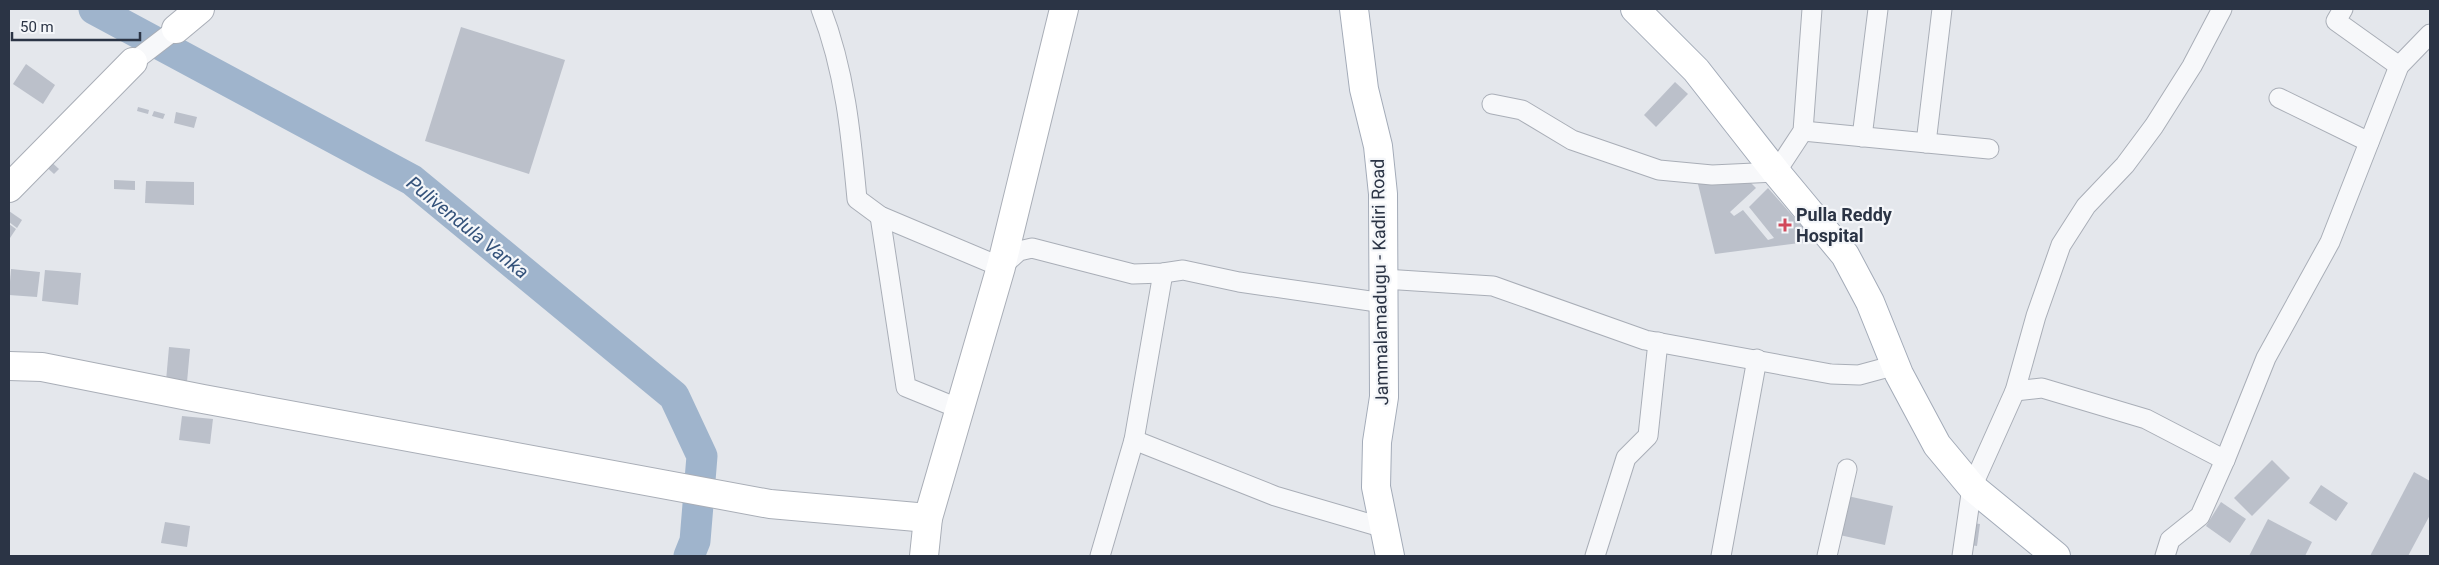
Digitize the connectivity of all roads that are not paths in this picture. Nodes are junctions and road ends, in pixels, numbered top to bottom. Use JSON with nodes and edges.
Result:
{"nodes":[{"id":1,"x":200,"y":9,"type":"edge"},
{"id":2,"x":821,"y":9,"type":"edge"},
{"id":3,"x":1064,"y":9,"type":"edge"},
{"id":4,"x":1354,"y":9,"type":"edge"},
{"id":5,"x":1635,"y":9,"type":"edge"},
{"id":6,"x":1812,"y":9,"type":"edge"},
{"id":7,"x":1878,"y":9,"type":"edge"},
{"id":8,"x":1942,"y":9,"type":"edge"},
{"id":9,"x":2222,"y":9,"type":"edge"},
{"id":10,"x":2343,"y":9,"type":"edge"},
{"id":11,"x":176,"y":30,"type":"joint"},
{"id":12,"x":2430,"y":34,"type":"edge"},
{"id":13,"x":133,"y":62,"type":"joint"},
{"id":14,"x":2399,"y":66,"type":"junction"},
{"id":15,"x":2279,"y":98,"type":"dead end"},
{"id":16,"x":1492,"y":104,"type":"dead end"},
{"id":17,"x":1802,"y":131,"type":"junction"},
{"id":18,"x":1862,"y":137,"type":"junction"},
{"id":19,"x":2369,"y":142,"type":"junction"},
{"id":20,"x":1926,"y":143,"type":"junction"},
{"id":21,"x":1989,"y":149,"type":"dead end"},
{"id":22,"x":1776,"y":172,"type":"junction"},
{"id":23,"x":9,"y":188,"type":"edge"},
{"id":24,"x":880,"y":216,"type":"junction"},
{"id":25,"x":1001,"y":267,"type":"junction"},
{"id":26,"x":1163,"y":273,"type":"junction"},
{"id":27,"x":1384,"y":291,"type":"junction"},
{"id":28,"x":1658,"y":342,"type":"junction"},
{"id":29,"x":1757,"y":359,"type":"junction"},
{"id":30,"x":9,"y":366,"type":"edge"},
{"id":31,"x":1896,"y":366,"type":"junction"},
{"id":32,"x":2015,"y":391,"type":"junction"},
{"id":33,"x":960,"y":409,"type":"junction"},
{"id":34,"x":1134,"y":440,"type":"junction"},
{"id":35,"x":2226,"y":460,"type":"junction"},
{"id":36,"x":1847,"y":469,"type":"dead end"},
{"id":37,"x":1972,"y":487,"type":"junction"},
{"id":38,"x":928,"y":518,"type":"junction"},
{"id":39,"x":1384,"y":528,"type":"junction"},
{"id":40,"x":924,"y":556,"type":"edge"},
{"id":41,"x":1100,"y":556,"type":"edge"},
{"id":42,"x":1390,"y":556,"type":"edge"},
{"id":43,"x":1595,"y":556,"type":"edge"},
{"id":44,"x":1721,"y":556,"type":"edge"},
{"id":45,"x":1827,"y":556,"type":"edge"},
{"id":46,"x":1962,"y":556,"type":"edge"},
{"id":47,"x":2056,"y":556,"type":"edge"},
{"id":48,"x":2165,"y":556,"type":"edge"}],
"edges":[{"from":1,"to":11,"type":"main road"},
{"from":2,"to":24,"type":"street"},
{"from":3,"to":25,"type":"main road"},
{"from":4,"to":27,"type":"main road","name":"Jammalamadugu - Kadiri Road"},
{"from":5,"to":22,"type":"main road"},
{"from":6,"to":17,"type":"street"},
{"from":7,"to":18,"type":"street"},
{"from":8,"to":20,"type":"street"},
{"from":9,"to":32,"type":"street"},
{"from":10,"to":14,"type":"street"},
{"from":11,"to":13,"type":"street"},
{"from":12,"to":14,"type":"street"},
{"from":13,"to":23,"type":"main road"},
{"from":14,"to":19,"type":"street"},
{"from":15,"to":19,"type":"street"},
{"from":16,"to":22,"type":"street"},
{"from":17,"to":18,"type":"street"},
{"from":17,"to":22,"type":"street"},
{"from":18,"to":20,"type":"street"},
{"from":19,"to":35,"type":"street"},
{"from":20,"to":21,"type":"street"},
{"from":22,"to":31,"type":"main road"},
{"from":24,"to":25,"type":"street"},
{"from":24,"to":33,"type":"street"},
{"from":25,"to":26,"type":"street"},
{"from":25,"to":33,"type":"main road"},
{"from":26,"to":27,"type":"street"},
{"from":26,"to":34,"type":"street"},
{"from":27,"to":28,"type":"street"},
{"from":27,"to":39,"type":"main road","name":"Jammalamadugu - Kadiri Road"},
{"from":28,"to":29,"type":"street"},
{"from":28,"to":43,"type":"street"},
{"from":29,"to":31,"type":"street"},
{"from":29,"to":44,"type":"street"},
{"from":30,"to":38,"type":"main road"},
{"from":31,"to":37,"type":"main road"},
{"from":32,"to":35,"type":"street"},
{"from":32,"to":37,"type":"street"},
{"from":33,"to":38,"type":"main road"},
{"from":34,"to":39,"type":"street"},
{"from":34,"to":41,"type":"street"},
{"from":35,"to":48,"type":"street"},
{"from":36,"to":45,"type":"street"},
{"from":37,"to":46,"type":"street"},
{"from":37,"to":47,"type":"main road"},
{"from":38,"to":40,"type":"main road"},
{"from":39,"to":42,"type":"main road","name":"Jammalamadugu - Kadiri Road"}]}
